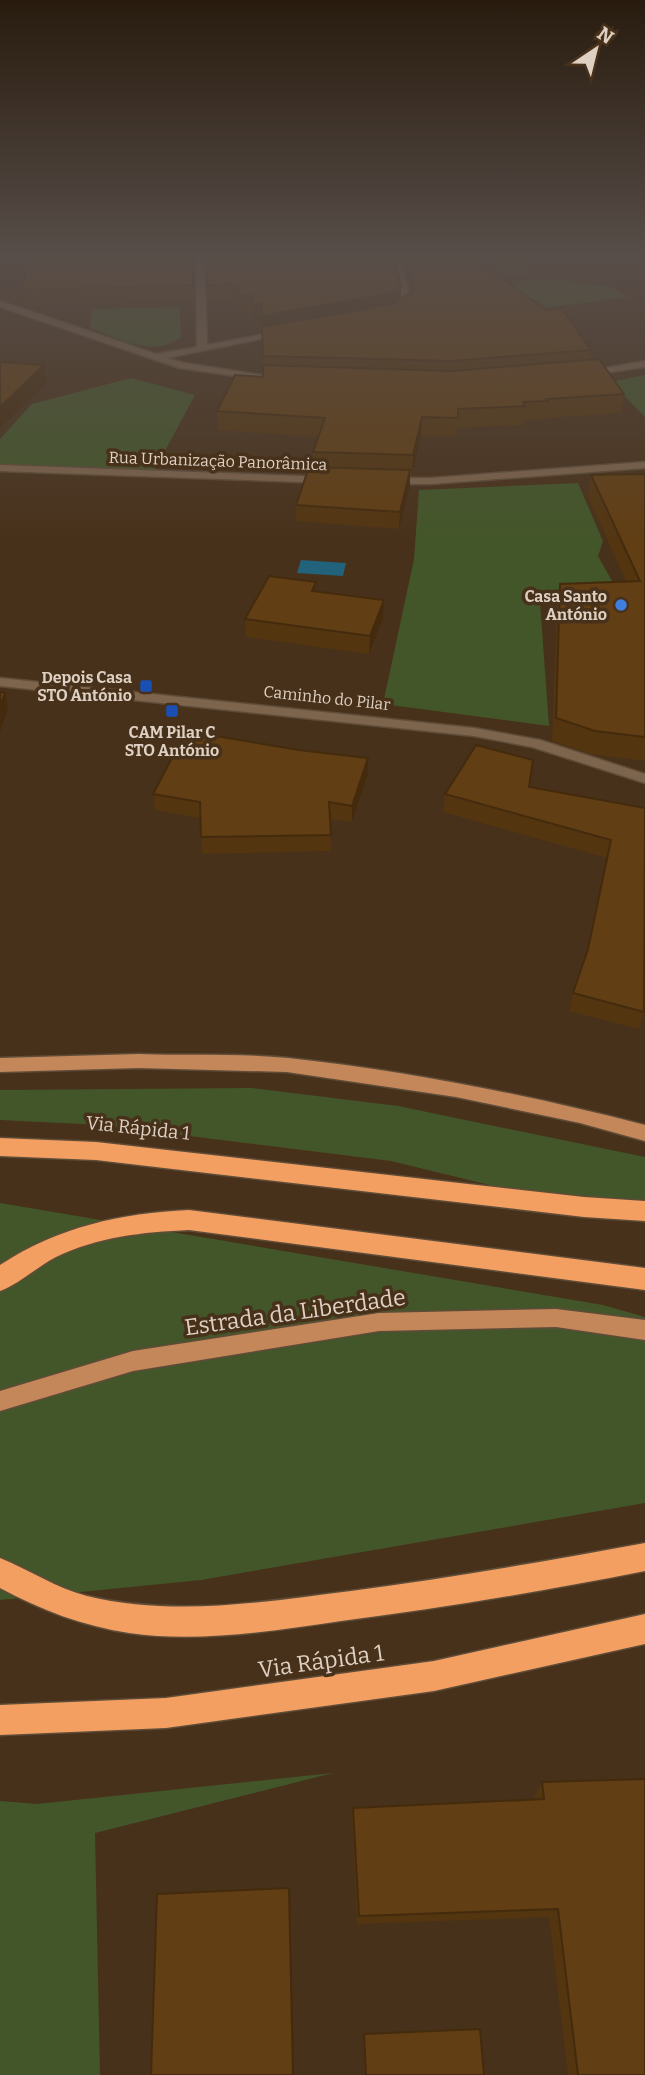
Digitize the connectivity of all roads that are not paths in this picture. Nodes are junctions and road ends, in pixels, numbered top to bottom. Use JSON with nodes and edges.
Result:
{"nodes":[{"id":1,"x":135,"y":350,"type":"edge"},
{"id":2,"x":189,"y":350,"type":"edge"},
{"id":3,"x":156,"y":357,"type":"junction"},
{"id":4,"x":645,"y":364,"type":"edge"},
{"id":5,"x":570,"y":374,"type":"edge"},
{"id":6,"x":266,"y":378,"type":"edge"},
{"id":7,"x":645,"y":465,"type":"edge"},
{"id":8,"x":0,"y":468,"type":"edge"},
{"id":9,"x":347,"y":480,"type":"edge"},
{"id":10,"x":372,"y":481,"type":"edge"},
{"id":11,"x":0,"y":682,"type":"edge"},
{"id":12,"x":645,"y":779,"type":"edge"},
{"id":13,"x":0,"y":1065,"type":"edge"},
{"id":14,"x":645,"y":1133,"type":"edge"},
{"id":15,"x":0,"y":1147,"type":"edge"},
{"id":16,"x":645,"y":1211,"type":"edge"},
{"id":17,"x":645,"y":1279,"type":"edge"},
{"id":18,"x":0,"y":1280,"type":"edge"},
{"id":19,"x":645,"y":1330,"type":"edge"},
{"id":20,"x":0,"y":1401,"type":"edge"},
{"id":21,"x":645,"y":1557,"type":"edge"},
{"id":22,"x":0,"y":1572,"type":"edge"},
{"id":23,"x":645,"y":1629,"type":"edge"},
{"id":24,"x":0,"y":1720,"type":"edge"}],
"edges":[{"from":1,"to":3,"type":"street"},
{"from":2,"to":3,"type":"street"},
{"from":3,"to":6,"type":"street"},
{"from":4,"to":5,"type":"street"},
{"from":7,"to":10,"type":"street"},
{"from":8,"to":9,"type":"street","name":"Rua Urbanização Panorâmica"},
{"from":11,"to":12,"type":"street","name":"Caminho do Pilar"},
{"from":13,"to":14,"type":"main road"},
{"from":15,"to":16,"type":"highway","name":"Via Rápida 1"},
{"from":17,"to":18,"type":"highway"},
{"from":19,"to":20,"type":"main road","name":"Estrada da Liberdade"},
{"from":21,"to":22,"type":"highway"},
{"from":23,"to":24,"type":"highway","name":"Via Rápida 1"}]}
